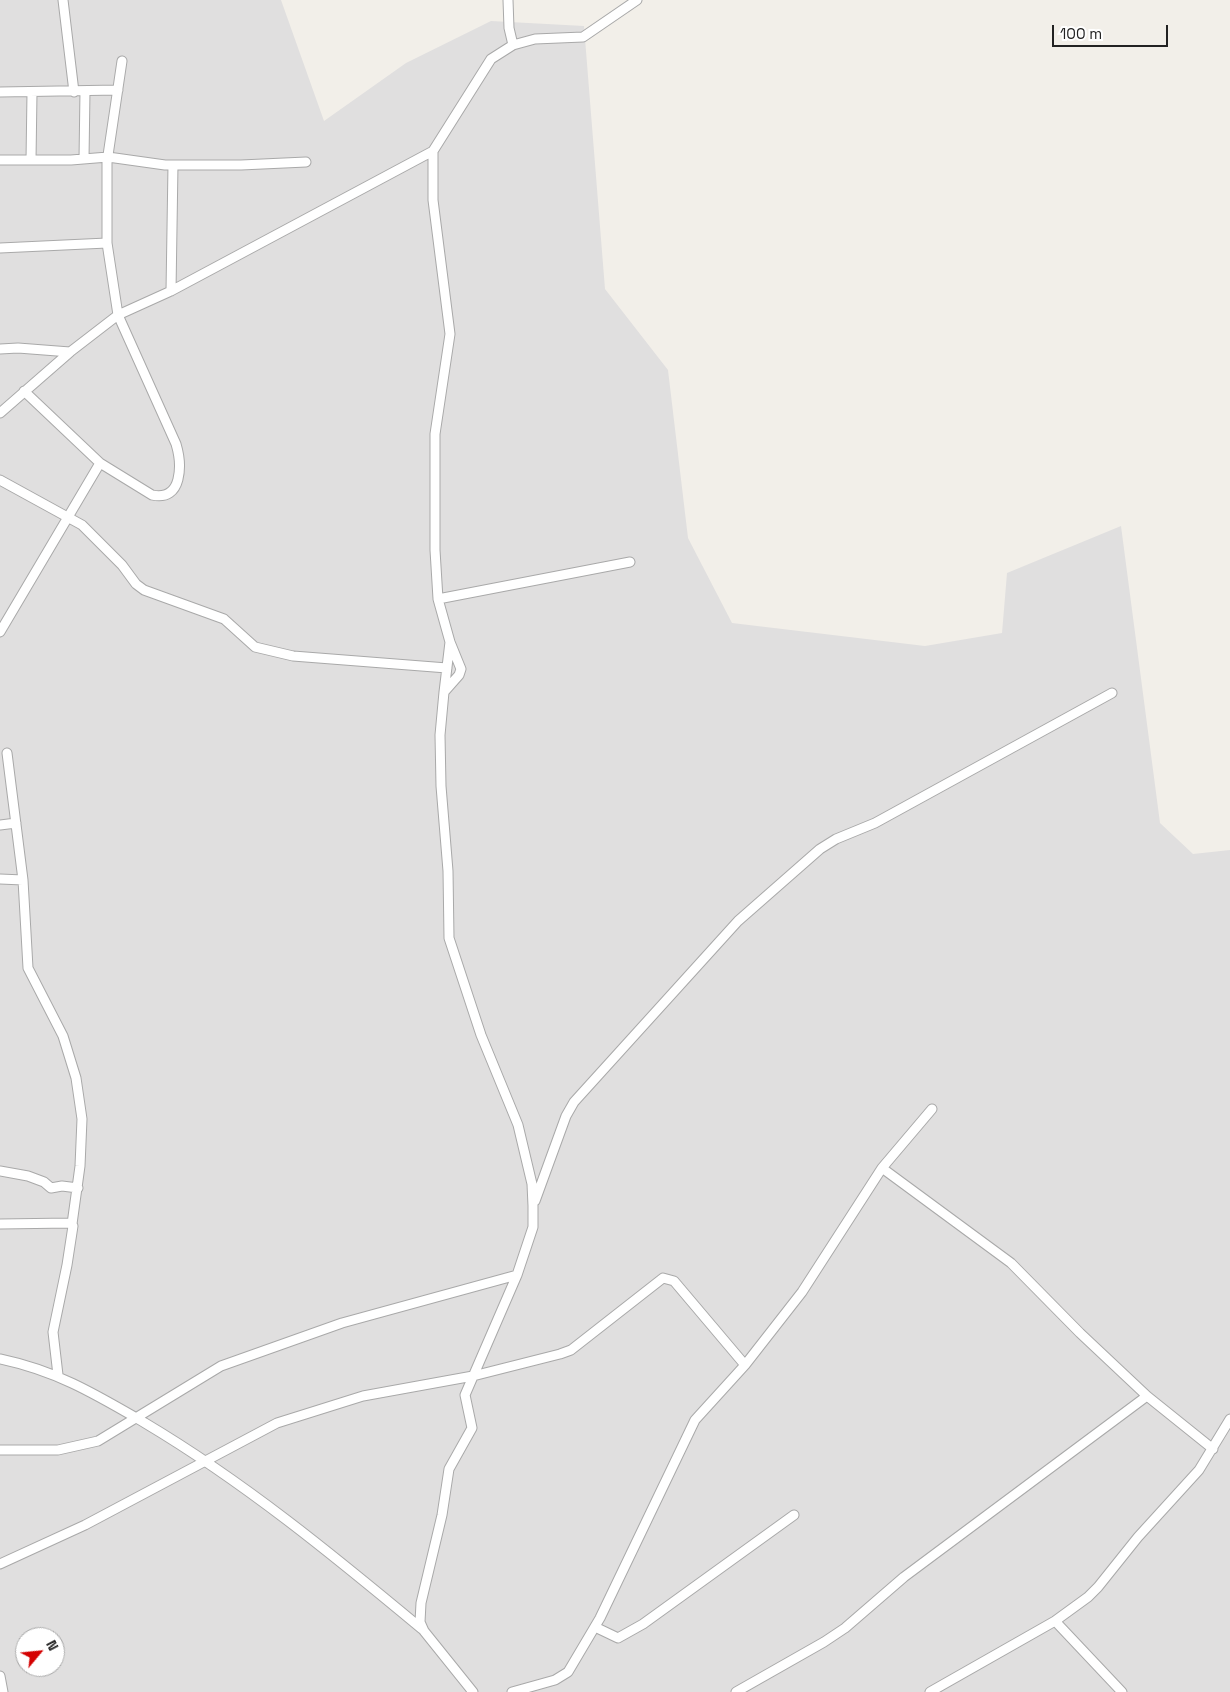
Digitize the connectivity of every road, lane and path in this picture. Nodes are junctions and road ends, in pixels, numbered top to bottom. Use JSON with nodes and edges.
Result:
{"nodes":[{"id":1,"x":63,"y":0,"type":"edge"},
{"id":2,"x":508,"y":0,"type":"edge"},
{"id":3,"x":637,"y":0,"type":"edge"},
{"id":4,"x":513,"y":45,"type":"junction"},
{"id":5,"x":122,"y":60,"type":"dead end"},
{"id":6,"x":118,"y":90,"type":"junction"},
{"id":7,"x":85,"y":91,"type":"junction"},
{"id":8,"x":0,"y":92,"type":"edge"},
{"id":9,"x":74,"y":92,"type":"junction"},
{"id":10,"x":32,"y":93,"type":"junction"},
{"id":11,"x":433,"y":151,"type":"junction"},
{"id":12,"x":108,"y":157,"type":"junction"},
{"id":13,"x":84,"y":159,"type":"junction"},
{"id":14,"x":0,"y":160,"type":"edge"},
{"id":15,"x":31,"y":160,"type":"junction"},
{"id":16,"x":306,"y":162,"type":"dead end"},
{"id":17,"x":173,"y":165,"type":"junction"},
{"id":18,"x":107,"y":243,"type":"junction"},
{"id":19,"x":0,"y":248,"type":"edge"},
{"id":20,"x":171,"y":291,"type":"junction"},
{"id":21,"x":118,"y":315,"type":"junction"},
{"id":22,"x":0,"y":349,"type":"edge"},
{"id":23,"x":70,"y":352,"type":"junction"},
{"id":24,"x":24,"y":391,"type":"junction"},
{"id":25,"x":0,"y":413,"type":"edge"},
{"id":26,"x":100,"y":463,"type":"junction"},
{"id":27,"x":0,"y":480,"type":"edge"},
{"id":28,"x":68,"y":517,"type":"junction"},
{"id":29,"x":630,"y":562,"type":"dead end"},
{"id":30,"x":438,"y":599,"type":"junction"},
{"id":31,"x":0,"y":612,"type":"edge"},
{"id":32,"x":9,"y":621,"type":"junction"},
{"id":33,"x":0,"y":632,"type":"edge"},
{"id":34,"x":450,"y":642,"type":"junction"},
{"id":35,"x":447,"y":668,"type":"junction"},
{"id":36,"x":444,"y":692,"type":"junction"},
{"id":37,"x":1112,"y":693,"type":"dead end"},
{"id":38,"x":7,"y":753,"type":"dead end"},
{"id":39,"x":0,"y":771,"type":"edge"},
{"id":40,"x":10,"y":779,"type":"junction"},
{"id":41,"x":16,"y":823,"type":"junction"},
{"id":42,"x":0,"y":825,"type":"edge"},
{"id":43,"x":0,"y":879,"type":"edge"},
{"id":44,"x":22,"y":880,"type":"junction"},
{"id":45,"x":932,"y":1109,"type":"dead end"},
{"id":46,"x":882,"y":1168,"type":"junction"},
{"id":47,"x":0,"y":1172,"type":"edge"},
{"id":48,"x":78,"y":1188,"type":"junction"},
{"id":49,"x":533,"y":1206,"type":"junction"},
{"id":50,"x":0,"y":1224,"type":"edge"},
{"id":51,"x":72,"y":1224,"type":"junction"},
{"id":52,"x":517,"y":1275,"type":"junction"},
{"id":53,"x":0,"y":1359,"type":"edge"},
{"id":54,"x":745,"y":1365,"type":"junction"},
{"id":55,"x":58,"y":1375,"type":"junction"},
{"id":56,"x":473,"y":1376,"type":"junction"},
{"id":57,"x":1148,"y":1396,"type":"junction"},
{"id":58,"x":135,"y":1418,"type":"junction"},
{"id":59,"x":1230,"y":1419,"type":"edge"},
{"id":60,"x":1213,"y":1449,"type":"junction"},
{"id":61,"x":0,"y":1450,"type":"edge"},
{"id":62,"x":206,"y":1461,"type":"junction"},
{"id":63,"x":794,"y":1515,"type":"dead end"},
{"id":64,"x":0,"y":1564,"type":"edge"},
{"id":65,"x":1055,"y":1621,"type":"junction"},
{"id":66,"x":595,"y":1627,"type":"junction"},
{"id":67,"x":424,"y":1630,"type":"junction"},
{"id":68,"x":0,"y":1676,"type":"edge"},
{"id":69,"x":3,"y":1692,"type":"edge"},
{"id":70,"x":473,"y":1692,"type":"edge"},
{"id":71,"x":512,"y":1692,"type":"edge"},
{"id":72,"x":736,"y":1692,"type":"edge"},
{"id":73,"x":930,"y":1692,"type":"edge"},
{"id":74,"x":1122,"y":1692,"type":"edge"}],
"edges":[{"from":1,"to":9,"type":"street"},
{"from":2,"to":4,"type":"street"},
{"from":3,"to":4,"type":"street"},
{"from":4,"to":11,"type":"street"},
{"from":5,"to":6,"type":"street"},
{"from":6,"to":7,"type":"street"},
{"from":6,"to":12,"type":"street"},
{"from":7,"to":9,"type":"street"},
{"from":7,"to":13,"type":"street"},
{"from":8,"to":10,"type":"street"},
{"from":9,"to":10,"type":"street"},
{"from":10,"to":15,"type":"street"},
{"from":11,"to":20,"type":"street"},
{"from":11,"to":30,"type":"street"},
{"from":12,"to":13,"type":"street"},
{"from":12,"to":17,"type":"street"},
{"from":12,"to":18,"type":"street"},
{"from":13,"to":15,"type":"street"},
{"from":14,"to":15,"type":"street"},
{"from":16,"to":17,"type":"street"},
{"from":17,"to":20,"type":"street"},
{"from":18,"to":19,"type":"street"},
{"from":18,"to":21,"type":"street"},
{"from":20,"to":21,"type":"street"},
{"from":21,"to":23,"type":"street"},
{"from":21,"to":26,"type":"street"},
{"from":22,"to":23,"type":"street"},
{"from":23,"to":24,"type":"street"},
{"from":24,"to":25,"type":"street"},
{"from":24,"to":26,"type":"street"},
{"from":26,"to":28,"type":"street"},
{"from":27,"to":28,"type":"street"},
{"from":28,"to":32,"type":"street"},
{"from":28,"to":35,"type":"street"},
{"from":29,"to":30,"type":"street"},
{"from":30,"to":34,"type":"street"},
{"from":31,"to":32,"type":"street"},
{"from":32,"to":33,"type":"street"},
{"from":34,"to":35,"type":"street"},
{"from":34,"to":36,"type":"street"},
{"from":35,"to":36,"type":"street"},
{"from":36,"to":49,"type":"street"},
{"from":37,"to":49,"type":"street"},
{"from":38,"to":40,"type":"street"},
{"from":39,"to":40,"type":"street"},
{"from":40,"to":41,"type":"street"},
{"from":41,"to":42,"type":"street"},
{"from":41,"to":44,"type":"street"},
{"from":43,"to":44,"type":"street"},
{"from":44,"to":48,"type":"street"},
{"from":45,"to":46,"type":"street"},
{"from":46,"to":54,"type":"street"},
{"from":46,"to":57,"type":"street"},
{"from":47,"to":48,"type":"street"},
{"from":48,"to":51,"type":"street"},
{"from":49,"to":52,"type":"street"},
{"from":50,"to":51,"type":"street"},
{"from":51,"to":55,"type":"street"},
{"from":52,"to":56,"type":"street"},
{"from":52,"to":58,"type":"street"},
{"from":53,"to":55,"type":"street"},
{"from":54,"to":56,"type":"street"},
{"from":54,"to":66,"type":"street"},
{"from":55,"to":58,"type":"street"},
{"from":56,"to":62,"type":"street"},
{"from":56,"to":67,"type":"street"},
{"from":57,"to":60,"type":"street"},
{"from":57,"to":72,"type":"street"},
{"from":58,"to":61,"type":"street"},
{"from":58,"to":62,"type":"street"},
{"from":59,"to":60,"type":"street"},
{"from":60,"to":65,"type":"street"},
{"from":62,"to":64,"type":"street"},
{"from":62,"to":67,"type":"street"},
{"from":63,"to":66,"type":"street"},
{"from":65,"to":73,"type":"street"},
{"from":65,"to":74,"type":"street"},
{"from":66,"to":71,"type":"street"},
{"from":67,"to":70,"type":"street"},
{"from":68,"to":69,"type":"street"}]}
